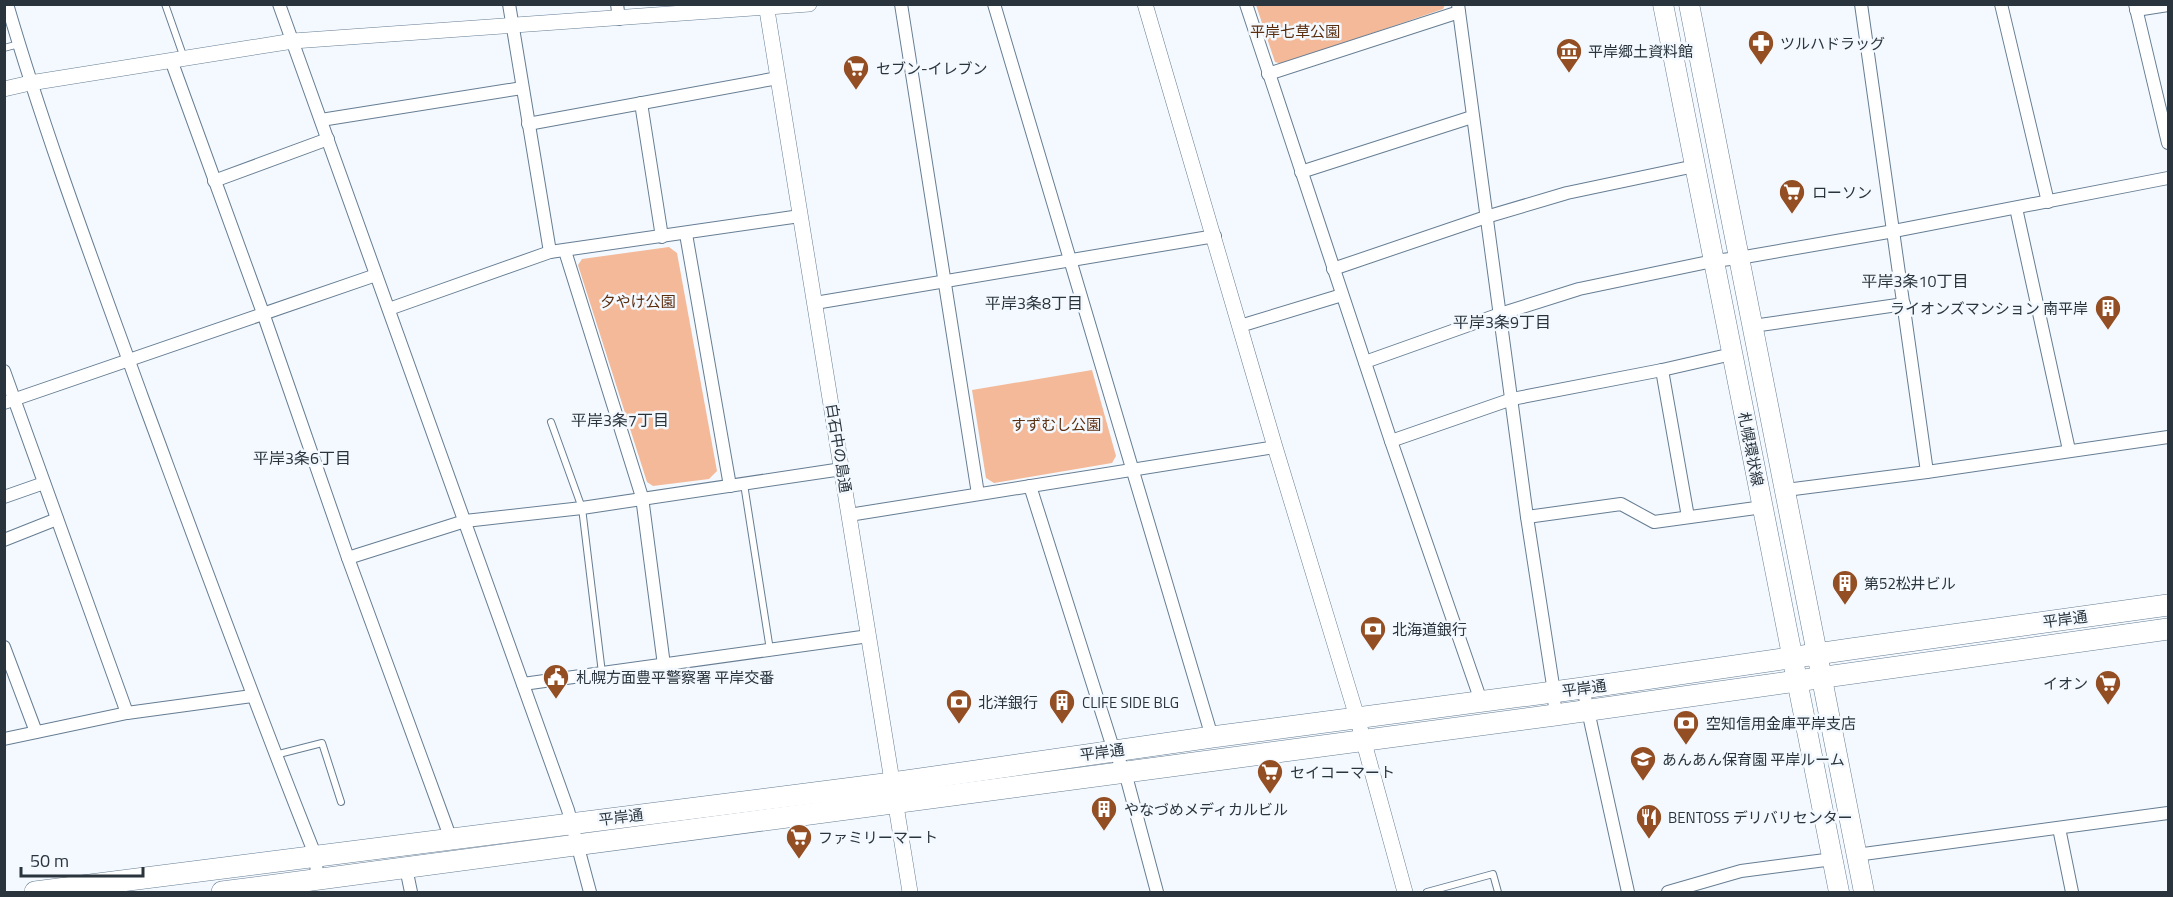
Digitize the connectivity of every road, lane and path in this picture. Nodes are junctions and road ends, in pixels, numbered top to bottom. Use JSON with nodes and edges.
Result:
{"nodes":[{"id":1,"x":7,"y":4,"type":"edge"},
{"id":2,"x":165,"y":4,"type":"edge"},
{"id":3,"x":279,"y":4,"type":"edge"},
{"id":4,"x":509,"y":4,"type":"edge"},
{"id":5,"x":809,"y":4,"type":"edge"},
{"id":6,"x":901,"y":4,"type":"edge"},
{"id":7,"x":994,"y":4,"type":"edge"},
{"id":8,"x":1145,"y":4,"type":"edge"},
{"id":9,"x":1246,"y":4,"type":"edge"},
{"id":10,"x":1663,"y":4,"type":"edge"},
{"id":11,"x":1689,"y":4,"type":"edge"},
{"id":12,"x":1861,"y":4,"type":"edge"},
{"id":13,"x":2001,"y":4,"type":"edge"},
{"id":14,"x":2169,"y":5,"type":"edge"},
{"id":15,"x":766,"y":6,"type":"edge"},
{"id":16,"x":2136,"y":7,"type":"edge"},
{"id":17,"x":1458,"y":8,"type":"edge"},
{"id":18,"x":618,"y":12,"type":"edge"},
{"id":19,"x":513,"y":26,"type":"junction"},
{"id":20,"x":293,"y":41,"type":"junction"},
{"id":21,"x":18,"y":44,"type":"junction"},
{"id":22,"x":4,"y":48,"type":"edge"},
{"id":23,"x":177,"y":59,"type":"junction"},
{"id":24,"x":1268,"y":74,"type":"junction"},
{"id":25,"x":778,"y":78,"type":"junction"},
{"id":26,"x":30,"y":83,"type":"junction"},
{"id":27,"x":522,"y":88,"type":"junction"},
{"id":28,"x":4,"y":89,"type":"edge"},
{"id":29,"x":641,"y":104,"type":"junction"},
{"id":30,"x":1472,"y":117,"type":"junction"},
{"id":31,"x":321,"y":120,"type":"junction"},
{"id":32,"x":528,"y":124,"type":"junction"},
{"id":33,"x":328,"y":139,"type":"junction"},
{"id":34,"x":2169,"y":143,"type":"edge"},
{"id":35,"x":1695,"y":166,"type":"junction"},
{"id":36,"x":1301,"y":172,"type":"junction"},
{"id":37,"x":2169,"y":178,"type":"edge"},
{"id":38,"x":214,"y":180,"type":"junction"},
{"id":39,"x":2048,"y":202,"type":"junction"},
{"id":40,"x":2016,"y":208,"type":"junction"},
{"id":41,"x":800,"y":216,"type":"junction"},
{"id":42,"x":1486,"y":217,"type":"junction"},
{"id":43,"x":1893,"y":231,"type":"junction"},
{"id":44,"x":686,"y":234,"type":"junction"},
{"id":45,"x":1215,"y":236,"type":"junction"},
{"id":46,"x":662,"y":237,"type":"junction"},
{"id":47,"x":565,"y":251,"type":"junction"},
{"id":48,"x":550,"y":252,"type":"junction"},
{"id":49,"x":1739,"y":258,"type":"junction"},
{"id":50,"x":1070,"y":260,"type":"junction"},
{"id":51,"x":1713,"y":261,"type":"junction"},
{"id":52,"x":1334,"y":269,"type":"junction"},
{"id":53,"x":376,"y":275,"type":"junction"},
{"id":54,"x":945,"y":282,"type":"junction"},
{"id":55,"x":1342,"y":295,"type":"junction"},
{"id":56,"x":815,"y":303,"type":"junction"},
{"id":57,"x":1904,"y":304,"type":"junction"},
{"id":58,"x":389,"y":309,"type":"junction"},
{"id":59,"x":263,"y":313,"type":"junction"},
{"id":60,"x":1500,"y":314,"type":"junction"},
{"id":61,"x":1240,"y":326,"type":"junction"},
{"id":62,"x":1753,"y":326,"type":"junction"},
{"id":63,"x":1732,"y":354,"type":"junction"},
{"id":64,"x":129,"y":359,"type":"junction"},
{"id":65,"x":1365,"y":362,"type":"junction"},
{"id":66,"x":1662,"y":370,"type":"junction"},
{"id":67,"x":4,"y":371,"type":"edge"},
{"id":68,"x":1512,"y":399,"type":"junction"},
{"id":69,"x":10,"y":401,"type":"edge"},
{"id":70,"x":551,"y":422,"type":"dead end"},
{"id":71,"x":2169,"y":437,"type":"edge"},
{"id":72,"x":1391,"y":441,"type":"junction"},
{"id":73,"x":1275,"y":447,"type":"junction"},
{"id":74,"x":2069,"y":450,"type":"junction"},
{"id":75,"x":842,"y":469,"type":"junction"},
{"id":76,"x":1132,"y":469,"type":"junction"},
{"id":77,"x":1927,"y":472,"type":"junction"},
{"id":78,"x":44,"y":483,"type":"junction"},
{"id":79,"x":744,"y":484,"type":"junction"},
{"id":80,"x":730,"y":486,"type":"junction"},
{"id":81,"x":1030,"y":486,"type":"junction"},
{"id":82,"x":1786,"y":490,"type":"junction"},
{"id":83,"x":978,"y":494,"type":"junction"},
{"id":84,"x":4,"y":497,"type":"edge"},
{"id":85,"x":642,"y":497,"type":"junction"},
{"id":86,"x":1763,"y":507,"type":"junction"},
{"id":87,"x":582,"y":508,"type":"junction"},
{"id":88,"x":849,"y":515,"type":"junction"},
{"id":89,"x":1527,"y":517,"type":"junction"},
{"id":90,"x":1688,"y":517,"type":"junction"},
{"id":91,"x":57,"y":519,"type":"junction"},
{"id":92,"x":465,"y":520,"type":"junction"},
{"id":93,"x":4,"y":540,"type":"edge"},
{"id":94,"x":348,"y":558,"type":"junction"},
{"id":95,"x":2169,"y":605,"type":"edge"},
{"id":96,"x":2169,"y":629,"type":"edge"},
{"id":97,"x":869,"y":636,"type":"junction"},
{"id":98,"x":4,"y":647,"type":"edge"},
{"id":99,"x":770,"y":650,"type":"junction"},
{"id":100,"x":1817,"y":654,"type":"junction"},
{"id":101,"x":1794,"y":657,"type":"junction"},
{"id":102,"x":664,"y":664,"type":"junction"},
{"id":103,"x":602,"y":673,"type":"junction"},
{"id":104,"x":1820,"y":677,"type":"junction"},
{"id":105,"x":1798,"y":680,"type":"junction"},
{"id":106,"x":523,"y":684,"type":"junction"},
{"id":107,"x":1583,"y":688,"type":"junction"},
{"id":108,"x":1554,"y":692,"type":"junction"},
{"id":109,"x":252,"y":696,"type":"junction"},
{"id":110,"x":1481,"y":701,"type":"junction"},
{"id":111,"x":1587,"y":710,"type":"junction"},
{"id":112,"x":128,"y":713,"type":"junction"},
{"id":113,"x":1555,"y":715,"type":"junction"},
{"id":114,"x":1358,"y":717,"type":"junction"},
{"id":115,"x":36,"y":732,"type":"junction"},
{"id":116,"x":1212,"y":737,"type":"junction"},
{"id":117,"x":4,"y":739,"type":"edge"},
{"id":118,"x":1363,"y":740,"type":"junction"},
{"id":119,"x":1114,"y":751,"type":"junction"},
{"id":120,"x":275,"y":755,"type":"junction"},
{"id":121,"x":1125,"y":772,"type":"junction"},
{"id":122,"x":894,"y":793,"type":"junction"},
{"id":123,"x":341,"y":802,"type":"dead end"},
{"id":124,"x":2169,"y":813,"type":"edge"},
{"id":125,"x":571,"y":823,"type":"junction"},
{"id":126,"x":2059,"y":828,"type":"junction"},
{"id":127,"x":451,"y":839,"type":"junction"},
{"id":128,"x":579,"y":846,"type":"junction"},
{"id":129,"x":1856,"y":855,"type":"junction"},
{"id":130,"x":316,"y":857,"type":"junction"},
{"id":131,"x":1833,"y":859,"type":"junction"},
{"id":132,"x":454,"y":861,"type":"junction"},
{"id":133,"x":406,"y":868,"type":"junction"},
{"id":134,"x":317,"y":881,"type":"junction"},
{"id":135,"x":132,"y":886,"type":"edge"},
{"id":136,"x":269,"y":890,"type":"edge"},
{"id":137,"x":35,"y":892,"type":"edge"},
{"id":138,"x":222,"y":892,"type":"edge"},
{"id":139,"x":411,"y":892,"type":"edge"},
{"id":140,"x":590,"y":892,"type":"edge"},
{"id":141,"x":910,"y":892,"type":"edge"},
{"id":142,"x":1157,"y":892,"type":"edge"},
{"id":143,"x":1405,"y":892,"type":"edge"},
{"id":144,"x":1427,"y":892,"type":"edge"},
{"id":145,"x":1498,"y":892,"type":"edge"},
{"id":146,"x":1628,"y":892,"type":"edge"},
{"id":147,"x":1668,"y":892,"type":"edge"},
{"id":148,"x":1839,"y":892,"type":"edge"},
{"id":149,"x":1864,"y":892,"type":"edge"},
{"id":150,"x":2072,"y":892,"type":"edge"}],
"edges":[{"from":1,"to":21,"type":"street"},
{"from":2,"to":23,"type":"lane"},
{"from":3,"to":20,"type":"street"},
{"from":4,"to":19,"type":"street"},
{"from":5,"to":15,"type":"street"},
{"from":6,"to":54,"type":"street"},
{"from":7,"to":50,"type":"street"},
{"from":8,"to":45,"type":"street"},
{"from":9,"to":24,"type":"street"},
{"from":10,"to":35,"type":"main road","name":"札幌環状線"},
{"from":11,"to":49,"type":"main road","name":"札幌環状線"},
{"from":12,"to":43,"type":"street"},
{"from":13,"to":39,"type":"street"},
{"from":14,"to":16,"type":"street"},
{"from":15,"to":18,"type":"street"},
{"from":15,"to":25,"type":"street","name":"白石中の島通"},
{"from":16,"to":34,"type":"street"},
{"from":17,"to":24,"type":"street"},
{"from":17,"to":30,"type":"street"},
{"from":18,"to":19,"type":"street"},
{"from":19,"to":20,"type":"street"},
{"from":19,"to":27,"type":"street"},
{"from":20,"to":23,"type":"street"},
{"from":20,"to":31,"type":"street"},
{"from":21,"to":22,"type":"lane"},
{"from":21,"to":26,"type":"street"},
{"from":23,"to":26,"type":"street"},
{"from":23,"to":38,"type":"street"},
{"from":24,"to":36,"type":"street"},
{"from":25,"to":29,"type":"street"},
{"from":25,"to":41,"type":"street","name":"白石中の島通"},
{"from":26,"to":28,"type":"street"},
{"from":26,"to":64,"type":"street"},
{"from":27,"to":31,"type":"street"},
{"from":27,"to":32,"type":"street"},
{"from":29,"to":32,"type":"street"},
{"from":29,"to":46,"type":"street"},
{"from":30,"to":36,"type":"street"},
{"from":30,"to":42,"type":"street"},
{"from":31,"to":33,"type":"street"},
{"from":32,"to":48,"type":"street"},
{"from":33,"to":38,"type":"street"},
{"from":33,"to":53,"type":"street"},
{"from":35,"to":42,"type":"street"},
{"from":35,"to":51,"type":"main road","name":"札幌環状線"},
{"from":36,"to":52,"type":"street"},
{"from":37,"to":39,"type":"street"},
{"from":38,"to":59,"type":"street"},
{"from":39,"to":40,"type":"street"},
{"from":40,"to":43,"type":"street"},
{"from":40,"to":74,"type":"street"},
{"from":41,"to":44,"type":"street"},
{"from":41,"to":56,"type":"street","name":"白石中の島通"},
{"from":42,"to":52,"type":"street"},
{"from":42,"to":60,"type":"street"},
{"from":43,"to":49,"type":"street"},
{"from":43,"to":57,"type":"street"},
{"from":44,"to":46,"type":"street"},
{"from":44,"to":80,"type":"street"},
{"from":45,"to":50,"type":"street"},
{"from":45,"to":61,"type":"street"},
{"from":46,"to":47,"type":"street"},
{"from":47,"to":48,"type":"street"},
{"from":47,"to":85,"type":"street"},
{"from":48,"to":58,"type":"street"},
{"from":49,"to":51,"type":"street"},
{"from":49,"to":62,"type":"main road","name":"札幌環状線"},
{"from":50,"to":54,"type":"street"},
{"from":50,"to":76,"type":"street"},
{"from":51,"to":60,"type":"street"},
{"from":51,"to":63,"type":"main road","name":"札幌環状線"},
{"from":52,"to":55,"type":"street"},
{"from":53,"to":58,"type":"street"},
{"from":53,"to":59,"type":"street"},
{"from":54,"to":56,"type":"street"},
{"from":54,"to":83,"type":"street"},
{"from":55,"to":61,"type":"street"},
{"from":55,"to":65,"type":"street"},
{"from":56,"to":75,"type":"street","name":"白石中の島通"},
{"from":57,"to":62,"type":"street"},
{"from":57,"to":77,"type":"street"},
{"from":58,"to":92,"type":"street"},
{"from":59,"to":64,"type":"street"},
{"from":59,"to":94,"type":"street"},
{"from":60,"to":65,"type":"street"},
{"from":60,"to":68,"type":"street"},
{"from":61,"to":73,"type":"street"},
{"from":62,"to":82,"type":"main road","name":"札幌環状線"},
{"from":63,"to":66,"type":"street"},
{"from":63,"to":86,"type":"main road","name":"札幌環状線"},
{"from":64,"to":69,"type":"street"},
{"from":64,"to":109,"type":"street"},
{"from":65,"to":72,"type":"street"},
{"from":66,"to":68,"type":"street"},
{"from":66,"to":90,"type":"street"},
{"from":67,"to":69,"type":"street"},
{"from":68,"to":72,"type":"street"},
{"from":68,"to":89,"type":"street"},
{"from":69,"to":78,"type":"street"},
{"from":70,"to":87,"type":"lane"},
{"from":71,"to":74,"type":"street"},
{"from":72,"to":110,"type":"street"},
{"from":73,"to":76,"type":"street"},
{"from":73,"to":114,"type":"street"},
{"from":74,"to":77,"type":"street"},
{"from":75,"to":79,"type":"street"},
{"from":75,"to":88,"type":"street","name":"白石中の島通"},
{"from":76,"to":81,"type":"street"},
{"from":76,"to":116,"type":"street"},
{"from":77,"to":82,"type":"street"},
{"from":78,"to":84,"type":"street"},
{"from":78,"to":91,"type":"street"},
{"from":79,"to":80,"type":"street"},
{"from":79,"to":99,"type":"lane"},
{"from":80,"to":85,"type":"street"},
{"from":81,"to":83,"type":"street"},
{"from":81,"to":119,"type":"street"},
{"from":82,"to":100,"type":"main road","name":"札幌環状線"},
{"from":83,"to":88,"type":"street"},
{"from":85,"to":87,"type":"street"},
{"from":85,"to":102,"type":"street"},
{"from":86,"to":90,"type":"street"},
{"from":86,"to":101,"type":"main road","name":"札幌環状線"},
{"from":87,"to":92,"type":"street"},
{"from":87,"to":103,"type":"lane"},
{"from":88,"to":97,"type":"street","name":"白石中の島通"},
{"from":89,"to":90,"type":"street"},
{"from":89,"to":108,"type":"street"},
{"from":91,"to":93,"type":"street"},
{"from":91,"to":112,"type":"street"},
{"from":92,"to":94,"type":"street"},
{"from":92,"to":106,"type":"street"},
{"from":94,"to":127,"type":"street"},
{"from":95,"to":100,"type":"highway","name":"平岸通"},
{"from":96,"to":104,"type":"highway","name":"平岸通"},
{"from":97,"to":99,"type":"street"},
{"from":97,"to":122,"type":"street","name":"白石中の島通"},
{"from":98,"to":115,"type":"street"},
{"from":99,"to":102,"type":"street"},
{"from":100,"to":101,"type":"highway","name":"平岸通"},
{"from":100,"to":104,"type":"main road","name":"札幌環状線"},
{"from":101,"to":105,"type":"main road","name":"札幌環状線"},
{"from":101,"to":107,"type":"highway","name":"平岸通"},
{"from":102,"to":103,"type":"street"},
{"from":103,"to":106,"type":"street"},
{"from":104,"to":105,"type":"highway","name":"平岸通"},
{"from":104,"to":129,"type":"main road","name":"札幌環状線"},
{"from":105,"to":111,"type":"highway","name":"平岸通"},
{"from":105,"to":131,"type":"main road","name":"札幌環状線"},
{"from":106,"to":125,"type":"street"},
{"from":107,"to":108,"type":"highway","name":"平岸通"},
{"from":107,"to":111,"type":"street"},
{"from":108,"to":110,"type":"highway","name":"平岸通"},
{"from":108,"to":113,"type":"street"},
{"from":109,"to":112,"type":"street"},
{"from":109,"to":120,"type":"street"},
{"from":110,"to":114,"type":"highway","name":"平岸通"},
{"from":111,"to":113,"type":"highway","name":"平岸通"},
{"from":111,"to":146,"type":"street"},
{"from":112,"to":115,"type":"street"},
{"from":113,"to":118,"type":"highway","name":"平岸通"},
{"from":114,"to":116,"type":"highway","name":"平岸通"},
{"from":114,"to":118,"type":"street"},
{"from":115,"to":117,"type":"street"},
{"from":116,"to":119,"type":"highway","name":"平岸通"},
{"from":118,"to":121,"type":"highway","name":"平岸通"},
{"from":118,"to":143,"type":"street"},
{"from":119,"to":121,"type":"street"},
{"from":119,"to":122,"type":"highway","name":"平岸通"},
{"from":120,"to":123,"type":"lane"},
{"from":120,"to":130,"type":"street"},
{"from":121,"to":122,"type":"highway","name":"平岸通"},
{"from":121,"to":142,"type":"street"},
{"from":122,"to":125,"type":"highway","name":"平岸通"},
{"from":122,"to":128,"type":"highway","name":"平岸通"},
{"from":122,"to":141,"type":"street","name":"白石中の島通"},
{"from":124,"to":126,"type":"street"},
{"from":125,"to":127,"type":"highway","name":"平岸通"},
{"from":125,"to":128,"type":"street"},
{"from":126,"to":129,"type":"street"},
{"from":126,"to":150,"type":"street"},
{"from":127,"to":130,"type":"highway","name":"平岸通"},
{"from":127,"to":132,"type":"street"},
{"from":128,"to":132,"type":"highway","name":"平岸通"},
{"from":128,"to":140,"type":"street"},
{"from":129,"to":149,"type":"main road","name":"札幌環状線"},
{"from":130,"to":134,"type":"street"},
{"from":130,"to":135,"type":"highway","name":"平岸通"},
{"from":131,"to":147,"type":"street"},
{"from":131,"to":148,"type":"main road","name":"札幌環状線"},
{"from":132,"to":133,"type":"highway","name":"平岸通"},
{"from":133,"to":134,"type":"highway","name":"平岸通"},
{"from":133,"to":139,"type":"street"},
{"from":134,"to":136,"type":"highway","name":"平岸通"},
{"from":135,"to":137,"type":"highway","name":"平岸通"},
{"from":136,"to":138,"type":"highway","name":"平岸通"},
{"from":144,"to":145,"type":"lane"}]}
